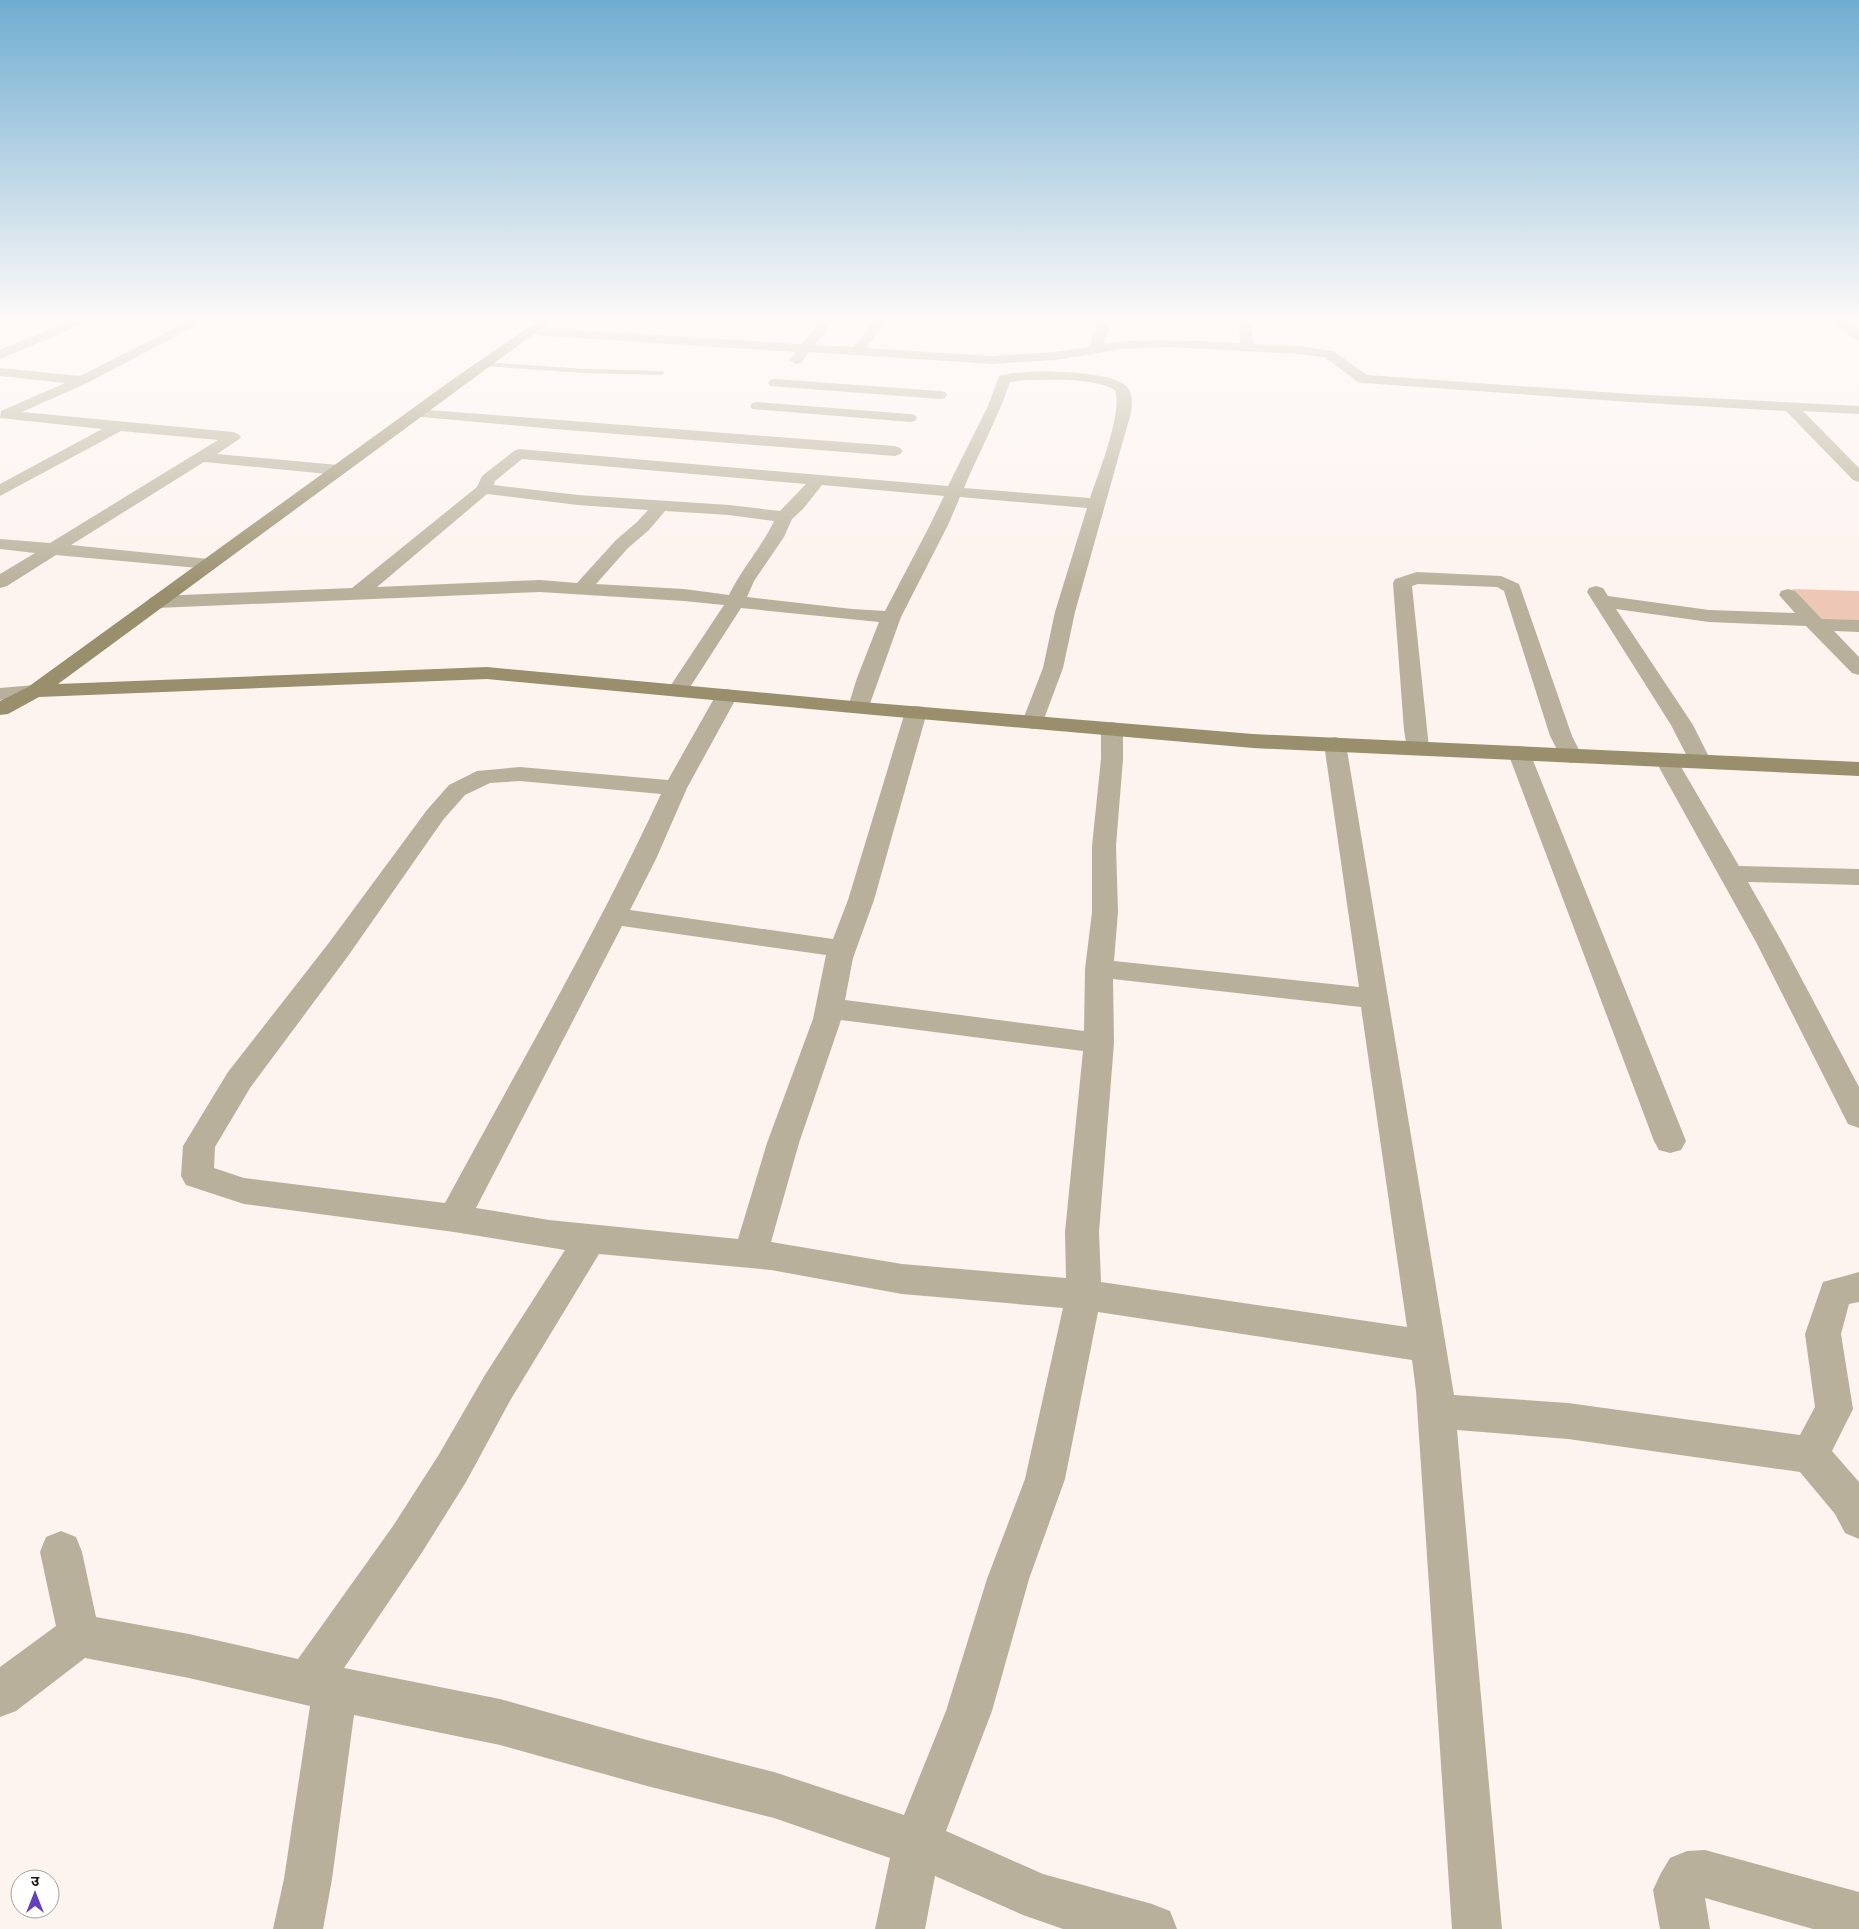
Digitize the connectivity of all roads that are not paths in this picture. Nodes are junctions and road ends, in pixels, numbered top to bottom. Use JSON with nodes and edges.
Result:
{"nodes":[{"id":1,"x":416,"y":412,"type":"joint"},
{"id":2,"x":751,"y":412,"type":"edge"},
{"id":3,"x":834,"y":412,"type":"edge"},
{"id":4,"x":992,"y":412,"type":"edge"},
{"id":5,"x":1122,"y":412,"type":"edge"},
{"id":6,"x":1796,"y":412,"type":"edge"},
{"id":7,"x":2,"y":416,"type":"edge"},
{"id":8,"x":910,"y":418,"type":"dead end"},
{"id":9,"x":118,"y":426,"type":"junction"},
{"id":10,"x":554,"y":426,"type":"junction"},
{"id":11,"x":736,"y":427,"type":"junction"},
{"id":12,"x":895,"y":451,"type":"dead end"},
{"id":13,"x":520,"y":454,"type":"junction"},
{"id":14,"x":200,"y":457,"type":"junction"},
{"id":15,"x":338,"y":470,"type":"junction"},
{"id":16,"x":1859,"y":477,"type":"edge"},
{"id":17,"x":818,"y":479,"type":"junction"},
{"id":18,"x":484,"y":489,"type":"junction"},
{"id":19,"x":0,"y":491,"type":"edge"},
{"id":20,"x":954,"y":492,"type":"junction"},
{"id":21,"x":1097,"y":504,"type":"junction"},
{"id":22,"x":659,"y":507,"type":"junction"},
{"id":23,"x":784,"y":517,"type":"junction"},
{"id":24,"x":0,"y":544,"type":"edge"},
{"id":25,"x":54,"y":549,"type":"junction"},
{"id":26,"x":209,"y":564,"type":"junction"},
{"id":27,"x":0,"y":582,"type":"edge"},
{"id":28,"x":582,"y":588,"type":"junction"},
{"id":29,"x":356,"y":594,"type":"junction"},
{"id":30,"x":1788,"y":594,"type":"dead end"},
{"id":31,"x":736,"y":601,"type":"junction"},
{"id":32,"x":157,"y":602,"type":"junction"},
{"id":33,"x":891,"y":617,"type":"junction"},
{"id":34,"x":1815,"y":623,"type":"junction"},
{"id":35,"x":1859,"y":626,"type":"edge"},
{"id":36,"x":1859,"y":669,"type":"edge"},
{"id":37,"x":35,"y":691,"type":"junction"},
{"id":38,"x":678,"y":691,"type":"junction"},
{"id":39,"x":0,"y":694,"type":"edge"},
{"id":40,"x":727,"y":695,"type":"junction"},
{"id":41,"x":859,"y":708,"type":"junction"},
{"id":42,"x":0,"y":709,"type":"edge"},
{"id":43,"x":916,"y":712,"type":"junction"},
{"id":44,"x":1033,"y":722,"type":"junction"},
{"id":45,"x":0,"y":729,"type":"edge"},
{"id":46,"x":1112,"y":729,"type":"junction"},
{"id":47,"x":1335,"y":744,"type":"junction"},
{"id":48,"x":1418,"y":748,"type":"junction"},
{"id":49,"x":1519,"y":753,"type":"junction"},
{"id":50,"x":1571,"y":756,"type":"junction"},
{"id":51,"x":1666,"y":760,"type":"junction"},
{"id":52,"x":1700,"y":761,"type":"junction"},
{"id":53,"x":1859,"y":769,"type":"edge"},
{"id":54,"x":675,"y":788,"type":"junction"},
{"id":55,"x":1730,"y":874,"type":"junction"},
{"id":56,"x":1859,"y":877,"type":"edge"},
{"id":57,"x":614,"y":916,"type":"junction"},
{"id":58,"x":842,"y":949,"type":"junction"},
{"id":59,"x":1099,"y":970,"type":"junction"},
{"id":60,"x":1374,"y":999,"type":"junction"},
{"id":61,"x":829,"y":1008,"type":"junction"},
{"id":62,"x":1099,"y":1043,"type":"junction"},
{"id":63,"x":1859,"y":1116,"type":"edge"},
{"id":64,"x":1670,"y":1141,"type":"dead end"},
{"id":65,"x":454,"y":1218,"type":"junction"},
{"id":66,"x":591,"y":1238,"type":"junction"},
{"id":67,"x":750,"y":1254,"type":"junction"},
{"id":68,"x":1859,"y":1287,"type":"edge"},
{"id":69,"x":1084,"y":1295,"type":"junction"},
{"id":70,"x":1428,"y":1346,"type":"junction"},
{"id":71,"x":1437,"y":1412,"type":"junction"},
{"id":72,"x":1810,"y":1455,"type":"junction"},
{"id":73,"x":1859,"y":1519,"type":"edge"},
{"id":74,"x":61,"y":1552,"type":"dead end"},
{"id":75,"x":79,"y":1635,"type":"junction"},
{"id":76,"x":322,"y":1686,"type":"junction"},
{"id":77,"x":0,"y":1695,"type":"edge"},
{"id":78,"x":916,"y":1842,"type":"junction"},
{"id":79,"x":1859,"y":1917,"type":"edge"},
{"id":80,"x":298,"y":1929,"type":"edge"},
{"id":81,"x":900,"y":1929,"type":"edge"},
{"id":82,"x":1152,"y":1929,"type":"edge"},
{"id":83,"x":1477,"y":1929,"type":"edge"},
{"id":84,"x":1685,"y":1929,"type":"edge"}],
"edges":[{"from":1,"to":10,"type":"street"},
{"from":1,"to":15,"type":"street"},
{"from":2,"to":11,"type":"street"},
{"from":3,"to":8,"type":"street"},
{"from":4,"to":20,"type":"street"},
{"from":5,"to":21,"type":"street"},
{"from":6,"to":16,"type":"street"},
{"from":7,"to":9,"type":"street"},
{"from":9,"to":14,"type":"street"},
{"from":9,"to":19,"type":"street"},
{"from":10,"to":11,"type":"street"},
{"from":10,"to":13,"type":"street"},
{"from":11,"to":12,"type":"street"},
{"from":13,"to":17,"type":"street"},
{"from":13,"to":18,"type":"street"},
{"from":14,"to":15,"type":"street"},
{"from":14,"to":25,"type":"street"},
{"from":15,"to":26,"type":"street"},
{"from":17,"to":20,"type":"street"},
{"from":17,"to":23,"type":"street"},
{"from":18,"to":22,"type":"street"},
{"from":18,"to":29,"type":"street"},
{"from":20,"to":21,"type":"street"},
{"from":20,"to":33,"type":"street"},
{"from":21,"to":44,"type":"street"},
{"from":22,"to":23,"type":"street"},
{"from":22,"to":28,"type":"street"},
{"from":23,"to":31,"type":"street"},
{"from":24,"to":25,"type":"street"},
{"from":25,"to":26,"type":"street"},
{"from":25,"to":27,"type":"street"},
{"from":26,"to":32,"type":"street"},
{"from":28,"to":29,"type":"street"},
{"from":28,"to":31,"type":"street"},
{"from":29,"to":32,"type":"street"},
{"from":30,"to":34,"type":"street"},
{"from":31,"to":33,"type":"street"},
{"from":31,"to":38,"type":"street"},
{"from":32,"to":37,"type":"street"},
{"from":33,"to":41,"type":"street"},
{"from":34,"to":35,"type":"street"},
{"from":34,"to":36,"type":"street"},
{"from":34,"to":52,"type":"street"},
{"from":37,"to":38,"type":"street"},
{"from":37,"to":39,"type":"street"},
{"from":37,"to":42,"type":"street"},
{"from":37,"to":45,"type":"street"},
{"from":38,"to":40,"type":"street"},
{"from":40,"to":41,"type":"street"},
{"from":40,"to":54,"type":"street"},
{"from":41,"to":43,"type":"street"},
{"from":43,"to":44,"type":"street"},
{"from":43,"to":58,"type":"street"},
{"from":44,"to":46,"type":"street"},
{"from":46,"to":47,"type":"street"},
{"from":46,"to":59,"type":"street"},
{"from":47,"to":48,"type":"street"},
{"from":47,"to":60,"type":"street"},
{"from":48,"to":49,"type":"street"},
{"from":48,"to":50,"type":"street"},
{"from":49,"to":50,"type":"street"},
{"from":49,"to":64,"type":"street"},
{"from":50,"to":51,"type":"street"},
{"from":51,"to":52,"type":"street"},
{"from":51,"to":55,"type":"street"},
{"from":52,"to":53,"type":"street"},
{"from":54,"to":57,"type":"street"},
{"from":54,"to":65,"type":"street"},
{"from":55,"to":56,"type":"street"},
{"from":55,"to":63,"type":"street"},
{"from":57,"to":58,"type":"street"},
{"from":57,"to":65,"type":"street"},
{"from":58,"to":61,"type":"street"},
{"from":59,"to":60,"type":"street"},
{"from":59,"to":62,"type":"street"},
{"from":60,"to":70,"type":"street"},
{"from":61,"to":62,"type":"street"},
{"from":61,"to":67,"type":"street"},
{"from":62,"to":69,"type":"street"},
{"from":65,"to":66,"type":"street"},
{"from":66,"to":67,"type":"street"},
{"from":66,"to":76,"type":"street"},
{"from":67,"to":69,"type":"street"},
{"from":68,"to":72,"type":"street"},
{"from":69,"to":70,"type":"street"},
{"from":69,"to":78,"type":"street"},
{"from":70,"to":71,"type":"street"},
{"from":71,"to":72,"type":"street"},
{"from":71,"to":83,"type":"street"},
{"from":72,"to":73,"type":"street"},
{"from":74,"to":75,"type":"street"},
{"from":75,"to":76,"type":"street"},
{"from":75,"to":77,"type":"street"},
{"from":76,"to":78,"type":"street"},
{"from":76,"to":80,"type":"street"},
{"from":78,"to":81,"type":"street"},
{"from":78,"to":82,"type":"street"},
{"from":79,"to":84,"type":"street"}]}
